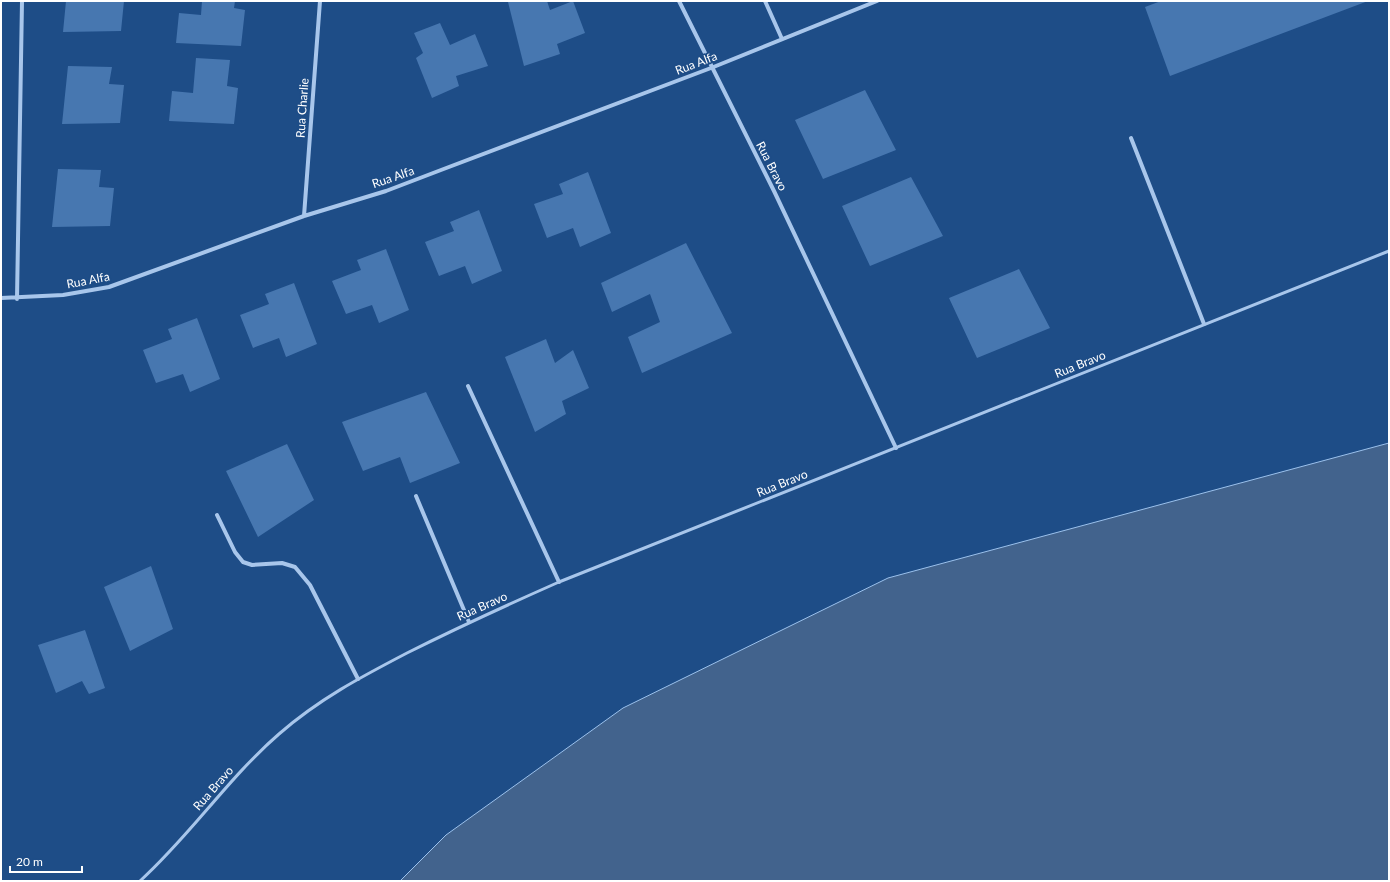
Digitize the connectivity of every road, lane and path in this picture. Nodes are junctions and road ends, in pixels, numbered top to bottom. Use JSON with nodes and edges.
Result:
{"nodes":[{"id":1,"x":22,"y":1,"type":"edge"},
{"id":2,"x":320,"y":1,"type":"edge"},
{"id":3,"x":679,"y":1,"type":"edge"},
{"id":4,"x":765,"y":1,"type":"edge"},
{"id":5,"x":877,"y":1,"type":"edge"},
{"id":6,"x":782,"y":39,"type":"junction"},
{"id":7,"x":711,"y":68,"type":"junction"},
{"id":8,"x":1131,"y":138,"type":"dead end"},
{"id":9,"x":304,"y":216,"type":"junction"},
{"id":10,"x":1389,"y":251,"type":"edge"},
{"id":11,"x":1,"y":298,"type":"edge"},
{"id":12,"x":18,"y":298,"type":"junction"},
{"id":13,"x":1204,"y":324,"type":"junction"},
{"id":14,"x":468,"y":386,"type":"dead end"},
{"id":15,"x":896,"y":448,"type":"junction"},
{"id":16,"x":416,"y":496,"type":"dead end"},
{"id":17,"x":217,"y":515,"type":"dead end"},
{"id":18,"x":559,"y":582,"type":"junction"},
{"id":19,"x":469,"y":622,"type":"junction"},
{"id":20,"x":358,"y":679,"type":"junction"},
{"id":21,"x":140,"y":881,"type":"edge"}],
"edges":[{"from":1,"to":12,"type":"street"},
{"from":2,"to":9,"type":"street","name":"Rua Charlie"},
{"from":3,"to":7,"type":"street","name":"Rua Bravo"},
{"from":4,"to":6,"type":"street"},
{"from":5,"to":6,"type":"street","name":"Rua Alfa"},
{"from":6,"to":7,"type":"street","name":"Rua Alfa"},
{"from":7,"to":9,"type":"street","name":"Rua Alfa"},
{"from":7,"to":15,"type":"street","name":"Rua Bravo"},
{"from":8,"to":13,"type":"street"},
{"from":9,"to":12,"type":"street","name":"Rua Alfa"},
{"from":10,"to":13,"type":"lane","name":"Rua Bravo"},
{"from":11,"to":12,"type":"street","name":"Rua Alfa"},
{"from":13,"to":15,"type":"lane","name":"Rua Bravo"},
{"from":14,"to":18,"type":"street"},
{"from":15,"to":18,"type":"lane","name":"Rua Bravo"},
{"from":16,"to":19,"type":"street"},
{"from":17,"to":20,"type":"street"},
{"from":18,"to":19,"type":"lane","name":"Rua Bravo"},
{"from":19,"to":20,"type":"lane","name":"Rua Bravo"},
{"from":20,"to":21,"type":"lane","name":"Rua Bravo"}]}
